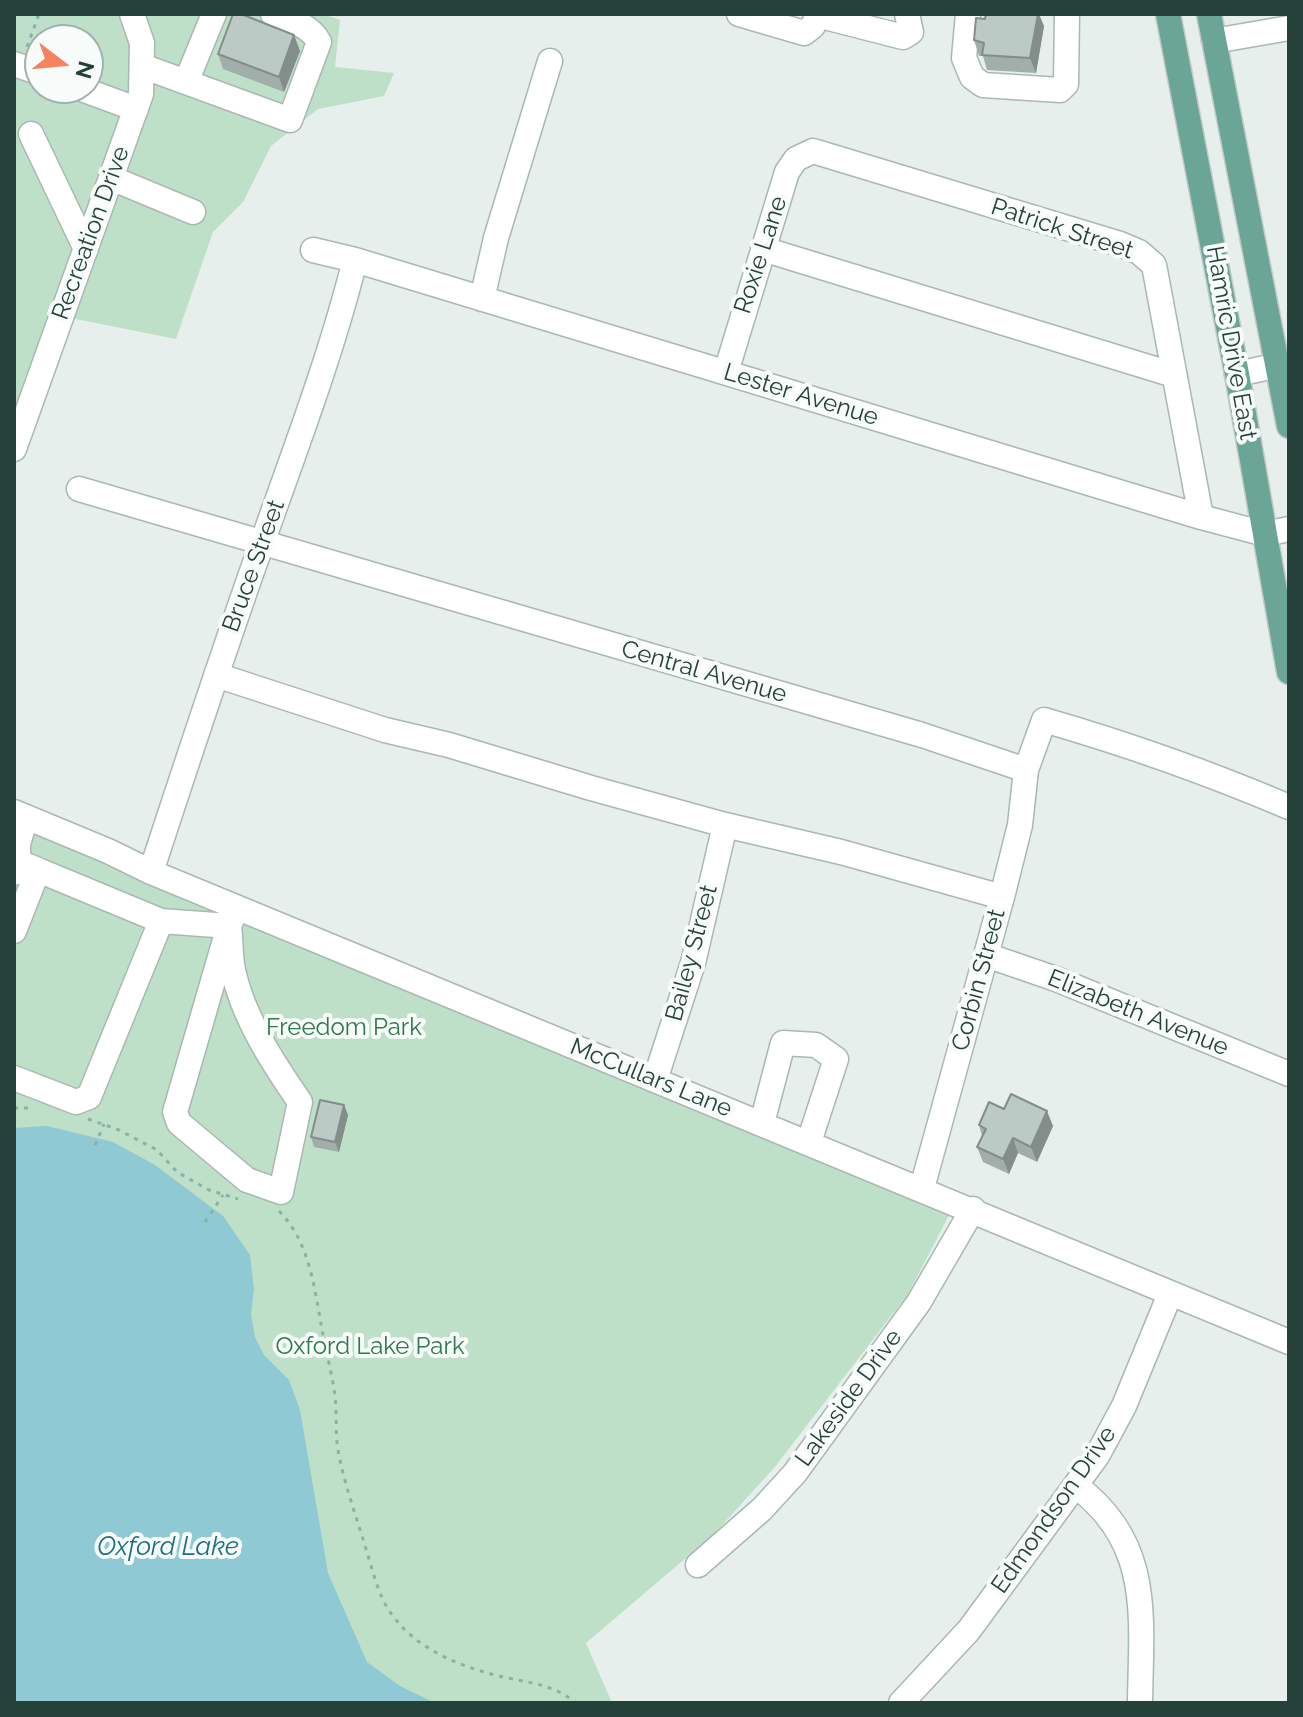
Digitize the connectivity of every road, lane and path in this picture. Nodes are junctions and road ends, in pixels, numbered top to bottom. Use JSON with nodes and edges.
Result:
{"nodes":[{"id":1,"x":132,"y":14,"type":"edge"},
{"id":2,"x":214,"y":14,"type":"edge"},
{"id":3,"x":273,"y":14,"type":"edge"},
{"id":4,"x":739,"y":14,"type":"edge"},
{"id":5,"x":817,"y":14,"type":"edge"},
{"id":6,"x":907,"y":14,"type":"edge"},
{"id":7,"x":968,"y":14,"type":"edge"},
{"id":8,"x":1066,"y":14,"type":"edge"},
{"id":9,"x":1168,"y":14,"type":"edge"},
{"id":10,"x":1209,"y":14,"type":"edge"},
{"id":11,"x":1288,"y":14,"type":"edge"},
{"id":12,"x":1289,"y":22,"type":"edge"},
{"id":13,"x":1289,"y":28,"type":"edge"},
{"id":14,"x":1214,"y":41,"type":"junction"},
{"id":15,"x":550,"y":61,"type":"dead end"},
{"id":16,"x":142,"y":66,"type":"junction"},
{"id":17,"x":186,"y":82,"type":"junction"},
{"id":18,"x":104,"y":97,"type":"edge"},
{"id":19,"x":136,"y":109,"type":"junction"},
{"id":20,"x":31,"y":134,"type":"dead end"},
{"id":21,"x":813,"y":151,"type":"joint"},
{"id":22,"x":111,"y":178,"type":"junction"},
{"id":23,"x":193,"y":212,"type":"dead end"},
{"id":24,"x":86,"y":249,"type":"junction"},
{"id":25,"x":763,"y":249,"type":"junction"},
{"id":26,"x":313,"y":250,"type":"dead end"},
{"id":27,"x":355,"y":260,"type":"junction"},
{"id":28,"x":482,"y":299,"type":"junction"},
{"id":29,"x":1284,"y":364,"type":"edge"},
{"id":30,"x":726,"y":372,"type":"junction"},
{"id":31,"x":1237,"y":374,"type":"junction"},
{"id":32,"x":1174,"y":375,"type":"junction"},
{"id":33,"x":20,"y":418,"type":"edge"},
{"id":34,"x":1289,"y":426,"type":"edge"},
{"id":35,"x":14,"y":449,"type":"edge"},
{"id":36,"x":79,"y":489,"type":"dead end"},
{"id":37,"x":1201,"y":517,"type":"junction"},
{"id":38,"x":1277,"y":531,"type":"edge"},
{"id":39,"x":262,"y":543,"type":"junction"},
{"id":40,"x":1289,"y":672,"type":"edge"},
{"id":41,"x":216,"y":675,"type":"junction"},
{"id":42,"x":1026,"y":770,"type":"junction"},
{"id":43,"x":1289,"y":807,"type":"edge"},
{"id":44,"x":20,"y":815,"type":"edge"},
{"id":45,"x":725,"y":825,"type":"junction"},
{"id":46,"x":23,"y":869,"type":"edge"},
{"id":47,"x":151,"y":872,"type":"junction"},
{"id":48,"x":1002,"y":897,"type":"junction"},
{"id":49,"x":233,"y":916,"type":"junction"},
{"id":50,"x":161,"y":921,"type":"junction"},
{"id":51,"x":14,"y":931,"type":"edge"},
{"id":52,"x":986,"y":955,"type":"junction"},
{"id":53,"x":1289,"y":1074,"type":"edge"},
{"id":54,"x":14,"y":1078,"type":"edge"},
{"id":55,"x":655,"y":1080,"type":"junction"},
{"id":56,"x":762,"y":1123,"type":"junction"},
{"id":57,"x":104,"y":1124,"type":"dead end"},
{"id":58,"x":119,"y":1130,"type":"dead end"},
{"id":59,"x":809,"y":1142,"type":"junction"},
{"id":60,"x":95,"y":1145,"type":"dead end"},
{"id":61,"x":922,"y":1188,"type":"junction"},
{"id":62,"x":223,"y":1195,"type":"junction"},
{"id":63,"x":246,"y":1200,"type":"dead end"},
{"id":64,"x":270,"y":1206,"type":"dead end"},
{"id":65,"x":973,"y":1209,"type":"junction"},
{"id":66,"x":205,"y":1222,"type":"dead end"},
{"id":67,"x":1170,"y":1294,"type":"junction"},
{"id":68,"x":1289,"y":1342,"type":"edge"},
{"id":69,"x":1076,"y":1486,"type":"junction"},
{"id":70,"x":698,"y":1565,"type":"dead end"},
{"id":71,"x":576,"y":1703,"type":"edge"},
{"id":72,"x":901,"y":1703,"type":"edge"},
{"id":73,"x":1140,"y":1703,"type":"edge"}],
"edges":[{"from":1,"to":16,"type":"street","name":"Recreation Drive"},
{"from":2,"to":17,"type":"street"},
{"from":3,"to":17,"type":"street"},
{"from":4,"to":5,"type":"street"},
{"from":5,"to":6,"type":"street"},
{"from":7,"to":8,"type":"street"},
{"from":9,"to":31,"type":"main road","name":"Hamric Drive East"},
{"from":10,"to":14,"type":"main road","name":"Hamric Drive East"},
{"from":11,"to":12,"type":"street"},
{"from":13,"to":14,"type":"street"},
{"from":14,"to":29,"type":"main road","name":"Hamric Drive East"},
{"from":15,"to":28,"type":"street"},
{"from":16,"to":17,"type":"street"},
{"from":16,"to":19,"type":"street","name":"Recreation Drive"},
{"from":18,"to":19,"type":"street"},
{"from":19,"to":22,"type":"street","name":"Recreation Drive"},
{"from":20,"to":24,"type":"street"},
{"from":21,"to":25,"type":"street","name":"Roxie Lane"},
{"from":21,"to":32,"type":"street","name":"Patrick Street"},
{"from":22,"to":23,"type":"street"},
{"from":22,"to":24,"type":"street","name":"Recreation Drive"},
{"from":24,"to":33,"type":"street","name":"Recreation Drive"},
{"from":25,"to":30,"type":"street","name":"Roxie Lane"},
{"from":25,"to":32,"type":"street"},
{"from":26,"to":27,"type":"street","name":"Lester Avenue"},
{"from":27,"to":28,"type":"street","name":"Lester Avenue"},
{"from":27,"to":39,"type":"street","name":"Bruce Street"},
{"from":28,"to":30,"type":"street","name":"Lester Avenue"},
{"from":29,"to":31,"type":"street"},
{"from":29,"to":34,"type":"main road","name":"Hamric Drive East"},
{"from":30,"to":37,"type":"street","name":"Lester Avenue"},
{"from":31,"to":38,"type":"main road","name":"Hamric Drive East"},
{"from":32,"to":37,"type":"street","name":"Patrick Street"},
{"from":33,"to":35,"type":"street","name":"Recreation Drive"},
{"from":36,"to":39,"type":"street","name":"Central Avenue"},
{"from":37,"to":38,"type":"street","name":"Lester Avenue"},
{"from":38,"to":40,"type":"main road","name":"Hamric Drive East"},
{"from":39,"to":41,"type":"street","name":"Bruce Street"},
{"from":39,"to":42,"type":"street","name":"Central Avenue"},
{"from":41,"to":45,"type":"street"},
{"from":41,"to":47,"type":"street","name":"Bruce Street"},
{"from":42,"to":43,"type":"street"},
{"from":42,"to":48,"type":"street","name":"Corbin Street"},
{"from":44,"to":46,"type":"street"},
{"from":44,"to":47,"type":"street","name":"McCullars Lane"},
{"from":45,"to":48,"type":"street"},
{"from":45,"to":55,"type":"street","name":"Bailey Street"},
{"from":46,"to":50,"type":"street"},
{"from":46,"to":51,"type":"street"},
{"from":47,"to":49,"type":"street","name":"McCullars Lane"},
{"from":48,"to":52,"type":"street","name":"Corbin Street"},
{"from":49,"to":49,"type":"street"},
{"from":49,"to":50,"type":"street"},
{"from":49,"to":55,"type":"street","name":"McCullars Lane"},
{"from":50,"to":54,"type":"street"},
{"from":52,"to":53,"type":"street","name":"Elizabeth Avenue"},
{"from":52,"to":61,"type":"street","name":"Corbin Street"},
{"from":55,"to":56,"type":"street","name":"McCullars Lane"},
{"from":56,"to":59,"type":"street","name":"McCullars Lane"},
{"from":56,"to":59,"type":"street"},
{"from":57,"to":60,"type":"path"},
{"from":58,"to":62,"type":"path"},
{"from":59,"to":61,"type":"street","name":"McCullars Lane"},
{"from":61,"to":65,"type":"street","name":"McCullars Lane"},
{"from":62,"to":63,"type":"path"},
{"from":62,"to":66,"type":"path"},
{"from":64,"to":71,"type":"path"},
{"from":65,"to":67,"type":"street","name":"McCullars Lane"},
{"from":65,"to":70,"type":"street","name":"Lakeside Drive"},
{"from":67,"to":68,"type":"street","name":"McCullars Lane"},
{"from":67,"to":69,"type":"street","name":"Edmondson Drive"},
{"from":69,"to":72,"type":"street","name":"Edmondson Drive"},
{"from":69,"to":73,"type":"street"}]}
